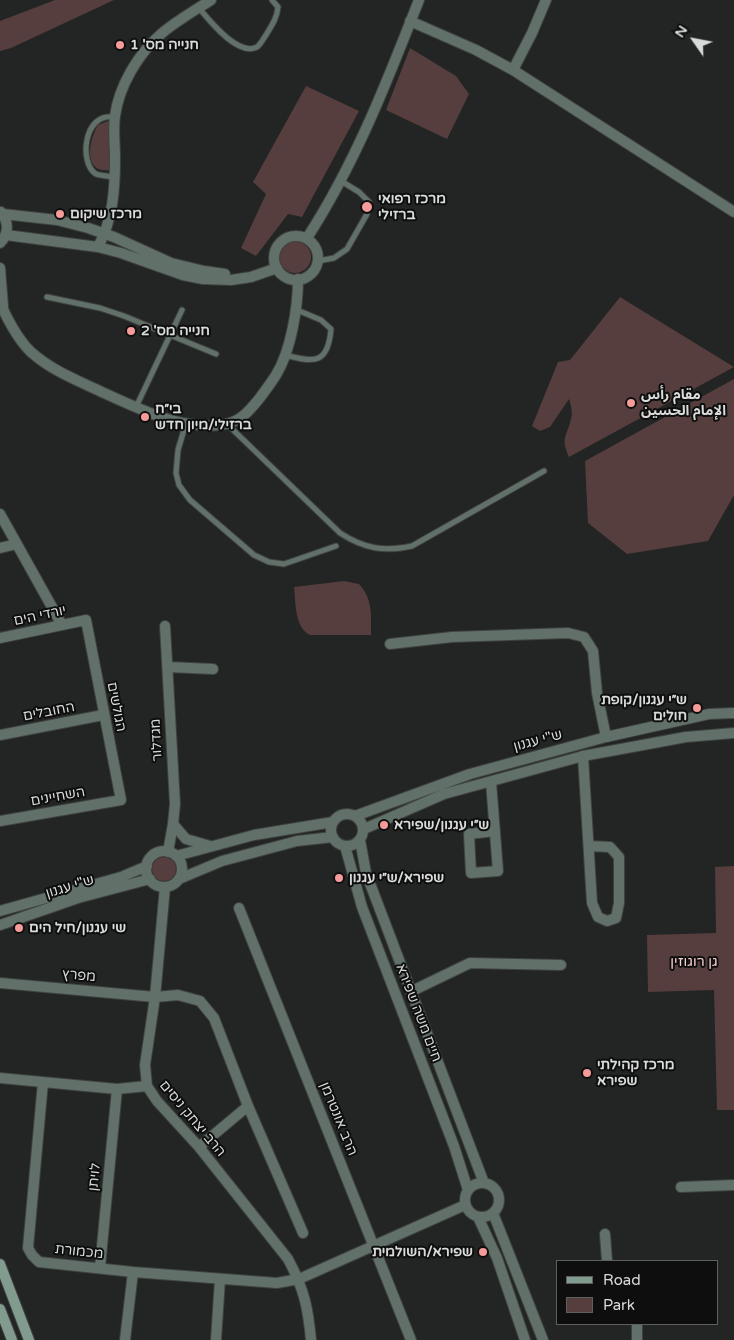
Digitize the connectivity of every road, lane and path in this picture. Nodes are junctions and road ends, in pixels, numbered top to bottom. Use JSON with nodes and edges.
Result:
{"nodes":[{"id":1,"x":211,"y":0,"type":"edge"},
{"id":2,"x":272,"y":0,"type":"edge"},
{"id":3,"x":418,"y":0,"type":"edge"},
{"id":4,"x":546,"y":0,"type":"edge"},
{"id":5,"x":199,"y":8,"type":"junction"},
{"id":6,"x":410,"y":21,"type":"junction"},
{"id":7,"x":513,"y":70,"type":"junction"},
{"id":8,"x":115,"y":117,"type":"junction"},
{"id":9,"x":115,"y":177,"type":"junction"},
{"id":10,"x":340,"y":181,"type":"junction"},
{"id":11,"x":734,"y":212,"type":"edge"},
{"id":12,"x":2,"y":213,"type":"edge"},
{"id":13,"x":104,"y":234,"type":"junction"},
{"id":14,"x":307,"y":238,"type":"junction"},
{"id":15,"x":3,"y":239,"type":"edge"},
{"id":16,"x":98,"y":247,"type":"junction"},
{"id":17,"x":318,"y":261,"type":"junction"},
{"id":18,"x":0,"y":268,"type":"edge"},
{"id":19,"x":277,"y":268,"type":"junction"},
{"id":20,"x":251,"y":277,"type":"junction"},
{"id":21,"x":298,"y":279,"type":"junction"},
{"id":22,"x":47,"y":297,"type":"dead end"},
{"id":23,"x":0,"y":301,"type":"edge"},
{"id":24,"x":182,"y":310,"type":"dead end"},
{"id":25,"x":297,"y":310,"type":"junction"},
{"id":26,"x":4,"y":312,"type":"junction"},
{"id":27,"x":170,"y":335,"type":"junction"},
{"id":28,"x":216,"y":354,"type":"dead end"},
{"id":29,"x":284,"y":355,"type":"junction"},
{"id":30,"x":136,"y":407,"type":"junction"},
{"id":31,"x":186,"y":423,"type":"junction"},
{"id":32,"x":227,"y":424,"type":"junction"},
{"id":33,"x":544,"y":471,"type":"dead end"},
{"id":34,"x":0,"y":514,"type":"edge"},
{"id":35,"x":17,"y":544,"type":"junction"},
{"id":36,"x":336,"y":546,"type":"dead end"},
{"id":37,"x":0,"y":548,"type":"edge"},
{"id":38,"x":86,"y":620,"type":"joint"},
{"id":39,"x":62,"y":625,"type":"junction"},
{"id":40,"x":165,"y":626,"type":"dead end"},
{"id":41,"x":0,"y":638,"type":"edge"},
{"id":42,"x":390,"y":644,"type":"dead end"},
{"id":43,"x":168,"y":667,"type":"junction"},
{"id":44,"x":214,"y":668,"type":"dead end"},
{"id":45,"x":734,"y":713,"type":"edge"},
{"id":46,"x":103,"y":715,"type":"junction"},
{"id":47,"x":734,"y":733,"type":"edge"},
{"id":48,"x":0,"y":736,"type":"edge"},
{"id":49,"x":606,"y":737,"type":"junction"},
{"id":50,"x":583,"y":756,"type":"junction"},
{"id":51,"x":491,"y":782,"type":"junction"},
{"id":52,"x":121,"y":800,"type":"joint"},
{"id":53,"x":355,"y":816,"type":"junction"},
{"id":54,"x":0,"y":822,"type":"edge"},
{"id":55,"x":333,"y":822,"type":"junction"},
{"id":56,"x":173,"y":824,"type":"junction"},
{"id":57,"x":364,"y":829,"type":"junction"},
{"id":58,"x":495,"y":831,"type":"junction"},
{"id":59,"x":333,"y":837,"type":"junction"},
{"id":60,"x":360,"y":840,"type":"junction"},
{"id":61,"x":345,"y":846,"type":"junction"},
{"id":62,"x":589,"y":846,"type":"junction"},
{"id":63,"x":214,"y":847,"type":"junction"},
{"id":64,"x":172,"y":854,"type":"junction"},
{"id":65,"x":147,"y":866,"type":"junction"},
{"id":66,"x":150,"y":879,"type":"junction"},
{"id":67,"x":179,"y":879,"type":"junction"},
{"id":68,"x":165,"y":887,"type":"junction"},
{"id":69,"x":239,"y":908,"type":"dead end"},
{"id":70,"x":0,"y":911,"type":"edge"},
{"id":71,"x":0,"y":925,"type":"edge"},
{"id":72,"x":561,"y":965,"type":"dead end"},
{"id":73,"x":0,"y":983,"type":"edge"},
{"id":74,"x":412,"y":991,"type":"junction"},
{"id":75,"x":155,"y":997,"type":"junction"},
{"id":76,"x":0,"y":1078,"type":"edge"},
{"id":77,"x":42,"y":1082,"type":"junction"},
{"id":78,"x":147,"y":1086,"type":"junction"},
{"id":79,"x":117,"y":1089,"type":"junction"},
{"id":80,"x":248,"y":1106,"type":"junction"},
{"id":81,"x":198,"y":1147,"type":"junction"},
{"id":82,"x":484,"y":1182,"type":"junction"},
{"id":83,"x":734,"y":1186,"type":"edge"},
{"id":84,"x":681,"y":1187,"type":"dead end"},
{"id":85,"x":468,"y":1190,"type":"junction"},
{"id":86,"x":465,"y":1205,"type":"junction"},
{"id":87,"x":493,"y":1213,"type":"junction"},
{"id":88,"x":478,"y":1217,"type":"junction"},
{"id":89,"x":303,"y":1233,"type":"dead end"},
{"id":90,"x":605,"y":1234,"type":"dead end"},
{"id":91,"x":373,"y":1244,"type":"junction"},
{"id":92,"x":606,"y":1260,"type":"edge"},
{"id":93,"x":0,"y":1264,"type":"edge"},
{"id":94,"x":100,"y":1267,"type":"junction"},
{"id":95,"x":133,"y":1272,"type":"junction"},
{"id":96,"x":298,"y":1278,"type":"junction"},
{"id":97,"x":220,"y":1279,"type":"junction"},
{"id":98,"x":0,"y":1309,"type":"edge"},
{"id":99,"x":637,"y":1325,"type":"edge"},
{"id":100,"x":12,"y":1340,"type":"edge"},
{"id":101,"x":29,"y":1340,"type":"edge"},
{"id":102,"x":125,"y":1340,"type":"edge"},
{"id":103,"x":216,"y":1340,"type":"edge"},
{"id":104,"x":311,"y":1340,"type":"edge"},
{"id":105,"x":411,"y":1340,"type":"edge"},
{"id":106,"x":525,"y":1340,"type":"edge"},
{"id":107,"x":542,"y":1340,"type":"edge"},
{"id":108,"x":638,"y":1340,"type":"edge"}],
"edges":[{"from":1,"to":5,"type":"street"},
{"from":2,"to":5,"type":"lane"},
{"from":3,"to":6,"type":"street"},
{"from":4,"to":7,"type":"street"},
{"from":5,"to":8,"type":"street"},
{"from":6,"to":7,"type":"street"},
{"from":6,"to":10,"type":"street"},
{"from":7,"to":11,"type":"street"},
{"from":8,"to":9,"type":"street"},
{"from":8,"to":9,"type":"lane"},
{"from":9,"to":13,"type":"street"},
{"from":10,"to":14,"type":"street"},
{"from":10,"to":17,"type":"lane"},
{"from":12,"to":13,"type":"street"},
{"from":12,"to":15,"type":"street"},
{"from":13,"to":16,"type":"street"},
{"from":13,"to":20,"type":"street"},
{"from":14,"to":17,"type":"street"},
{"from":14,"to":19,"type":"street"},
{"from":15,"to":16,"type":"street"},
{"from":16,"to":20,"type":"street"},
{"from":17,"to":21,"type":"street"},
{"from":18,"to":26,"type":"street"},
{"from":19,"to":20,"type":"street"},
{"from":19,"to":21,"type":"street"},
{"from":21,"to":25,"type":"street"},
{"from":22,"to":27,"type":"lane"},
{"from":23,"to":26,"type":"street"},
{"from":24,"to":27,"type":"lane"},
{"from":25,"to":29,"type":"street"},
{"from":25,"to":29,"type":"lane"},
{"from":26,"to":30,"type":"street"},
{"from":27,"to":28,"type":"lane"},
{"from":27,"to":30,"type":"lane"},
{"from":29,"to":32,"type":"street"},
{"from":30,"to":31,"type":"street"},
{"from":31,"to":32,"type":"street"},
{"from":31,"to":36,"type":"lane"},
{"from":32,"to":33,"type":"lane"},
{"from":34,"to":35,"type":"street"},
{"from":35,"to":37,"type":"street"},
{"from":35,"to":39,"type":"street"},
{"from":38,"to":39,"type":"street","name":"יורדי הים"},
{"from":38,"to":46,"type":"street","name":"הגולשים"},
{"from":39,"to":41,"type":"street","name":"יורדי הים"},
{"from":40,"to":43,"type":"street","name":"מגדלור"},
{"from":42,"to":49,"type":"street"},
{"from":43,"to":44,"type":"street"},
{"from":43,"to":56,"type":"street","name":"מגדלור"},
{"from":45,"to":49,"type":"street","name":"ש\"י עגנון"},
{"from":46,"to":48,"type":"street","name":"החובלים"},
{"from":46,"to":52,"type":"street","name":"הגולשים"},
{"from":47,"to":50,"type":"street","name":"ש\"י עגנון"},
{"from":49,"to":53,"type":"street","name":"ש\"י עגנון"},
{"from":50,"to":51,"type":"street","name":"ש\"י עגנון"},
{"from":50,"to":62,"type":"street"},
{"from":51,"to":57,"type":"street","name":"ש\"י עגנון"},
{"from":51,"to":58,"type":"street"},
{"from":52,"to":54,"type":"street","name":"השחיינים"},
{"from":53,"to":55,"type":"street"},
{"from":53,"to":57,"type":"street"},
{"from":55,"to":59,"type":"street"},
{"from":55,"to":63,"type":"street"},
{"from":56,"to":63,"type":"street"},
{"from":56,"to":64,"type":"street","name":"מגדלור"},
{"from":57,"to":60,"type":"street"},
{"from":58,"to":58,"type":"street"},
{"from":59,"to":61,"type":"street"},
{"from":59,"to":67,"type":"street"},
{"from":60,"to":61,"type":"street"},
{"from":60,"to":74,"type":"street","name":"חיים משה שפירא"},
{"from":61,"to":85,"type":"street","name":"חיים משה שפירא"},
{"from":62,"to":62,"type":"street"},
{"from":63,"to":64,"type":"street"},
{"from":64,"to":65,"type":"street"},
{"from":64,"to":67,"type":"street"},
{"from":65,"to":66,"type":"street"},
{"from":65,"to":70,"type":"street","name":"ש\"י עגנון"},
{"from":66,"to":68,"type":"street"},
{"from":66,"to":71,"type":"street","name":"ש\"י עגנון"},
{"from":67,"to":68,"type":"street"},
{"from":68,"to":75,"type":"street","name":"הרב יצחק ניסים"},
{"from":69,"to":91,"type":"street","name":"הרב אונטרמן"},
{"from":72,"to":74,"type":"street"},
{"from":73,"to":75,"type":"street","name":"מפרץ"},
{"from":74,"to":82,"type":"street","name":"חיים משה שפירא"},
{"from":75,"to":78,"type":"street","name":"הרב יצחק ניסים"},
{"from":75,"to":80,"type":"street"},
{"from":76,"to":77,"type":"street"},
{"from":77,"to":79,"type":"street"},
{"from":77,"to":94,"type":"street","name":"מכמורת"},
{"from":78,"to":79,"type":"street"},
{"from":78,"to":81,"type":"street","name":"הרב יצחק ניסים"},
{"from":79,"to":94,"type":"street","name":"לויתן"},
{"from":80,"to":81,"type":"street"},
{"from":80,"to":89,"type":"street"},
{"from":81,"to":96,"type":"street","name":"הרב יצחק ניסים"},
{"from":82,"to":85,"type":"street"},
{"from":82,"to":87,"type":"street"},
{"from":83,"to":84,"type":"street"},
{"from":85,"to":86,"type":"street"},
{"from":86,"to":88,"type":"street"},
{"from":86,"to":91,"type":"street","name":"מכמורת"},
{"from":87,"to":88,"type":"street"},
{"from":87,"to":107,"type":"street"},
{"from":88,"to":106,"type":"street"},
{"from":90,"to":92,"type":"street"},
{"from":91,"to":96,"type":"street","name":"מכמורת"},
{"from":91,"to":105,"type":"street","name":"הרב אונטרמן"},
{"from":93,"to":101,"type":"main road"},
{"from":94,"to":95,"type":"street","name":"מכמורת"},
{"from":95,"to":97,"type":"street","name":"מכמורת"},
{"from":95,"to":102,"type":"street"},
{"from":96,"to":97,"type":"street","name":"מכמורת"},
{"from":96,"to":104,"type":"street","name":"הרב יצחק ניסים"},
{"from":97,"to":103,"type":"street"},
{"from":98,"to":100,"type":"main road"},
{"from":99,"to":108,"type":"street"}]}
